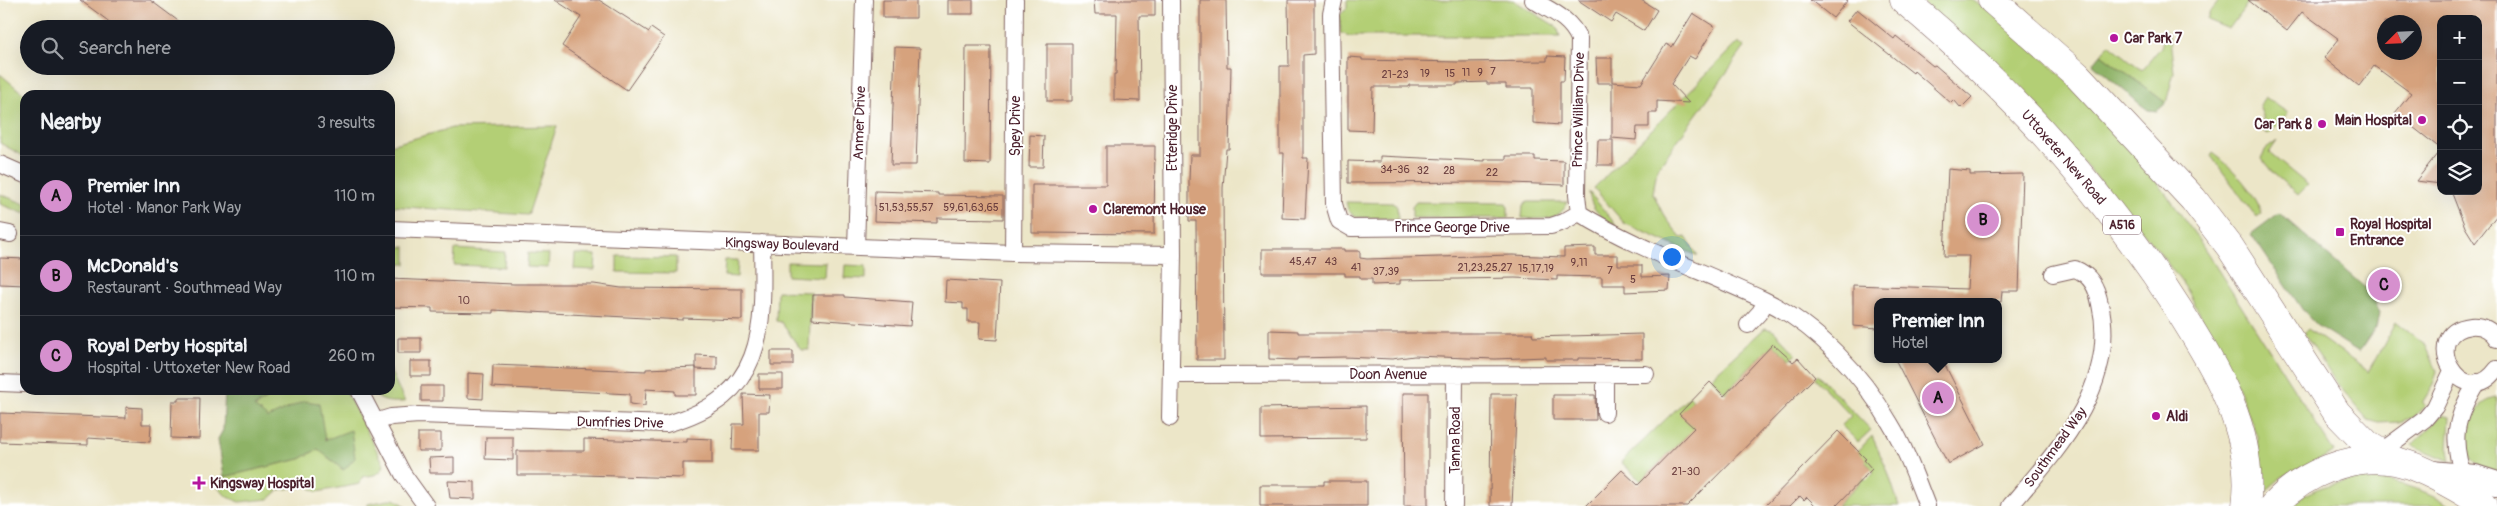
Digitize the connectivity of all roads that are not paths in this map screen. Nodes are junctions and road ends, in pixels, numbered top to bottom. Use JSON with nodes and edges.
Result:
{"nodes":[{"id":1,"x":864,"y":0,"type":"edge"},
{"id":2,"x":1015,"y":0,"type":"edge"},
{"id":3,"x":1171,"y":0,"type":"edge"},
{"id":4,"x":1334,"y":0,"type":"edge"},
{"id":5,"x":1533,"y":0,"type":"edge"},
{"id":6,"x":1904,"y":0,"type":"edge"},
{"id":7,"x":1992,"y":0,"type":"edge"},
{"id":8,"x":0,"y":164,"type":"edge"},
{"id":9,"x":20,"y":173,"type":"edge"},
{"id":10,"x":1579,"y":213,"type":"junction"},
{"id":11,"x":395,"y":229,"type":"edge"},
{"id":12,"x":762,"y":243,"type":"junction"},
{"id":13,"x":856,"y":247,"type":"junction"},
{"id":14,"x":1013,"y":253,"type":"junction"},
{"id":15,"x":1173,"y":255,"type":"junction"},
{"id":16,"x":2053,"y":274,"type":"dead end"},
{"id":17,"x":1766,"y":301,"type":"junction"},
{"id":18,"x":1748,"y":325,"type":"dead end"},
{"id":19,"x":2497,"y":339,"type":"edge"},
{"id":20,"x":2497,"y":369,"type":"edge"},
{"id":21,"x":2452,"y":372,"type":"junction"},
{"id":22,"x":1455,"y":374,"type":"junction"},
{"id":23,"x":1646,"y":374,"type":"dead end"},
{"id":24,"x":1171,"y":375,"type":"junction"},
{"id":25,"x":1605,"y":375,"type":"junction"},
{"id":26,"x":2477,"y":382,"type":"junction"},
{"id":27,"x":0,"y":383,"type":"edge"},
{"id":28,"x":20,"y":384,"type":"edge"},
{"id":29,"x":361,"y":395,"type":"edge"},
{"id":30,"x":1605,"y":413,"type":"dead end"},
{"id":31,"x":1170,"y":418,"type":"dead end"},
{"id":32,"x":374,"y":422,"type":"junction"},
{"id":33,"x":2380,"y":458,"type":"junction"},
{"id":34,"x":2497,"y":484,"type":"edge"},
{"id":35,"x":2473,"y":493,"type":"edge"},
{"id":36,"x":426,"y":506,"type":"edge"},
{"id":37,"x":1454,"y":506,"type":"edge"},
{"id":38,"x":1927,"y":506,"type":"edge"},
{"id":39,"x":2010,"y":506,"type":"edge"},
{"id":40,"x":2246,"y":506,"type":"edge"},
{"id":41,"x":2273,"y":506,"type":"edge"}],
"edges":[{"from":1,"to":13,"type":"street","name":"Anmer Drive"},
{"from":2,"to":14,"type":"street","name":"Spey Drive"},
{"from":3,"to":15,"type":"street","name":"Etteridge Drive"},
{"from":4,"to":10,"type":"street","name":"Prince George Drive"},
{"from":5,"to":10,"type":"street","name":"Prince William Drive"},
{"from":6,"to":40,"type":"highway","name":"Uttoxeter New Road","number":"A516"},
{"from":7,"to":33,"type":"highway"},
{"from":8,"to":9,"type":"street"},
{"from":10,"to":17,"type":"street"},
{"from":11,"to":12,"type":"street","name":"Kingsway Boulevard"},
{"from":12,"to":13,"type":"street","name":"Kingsway Boulevard"},
{"from":12,"to":32,"type":"street","name":"Dumfries Drive"},
{"from":13,"to":14,"type":"street","name":"Kingsway Boulevard"},
{"from":14,"to":15,"type":"street","name":"Kingsway Boulevard"},
{"from":15,"to":24,"type":"street","name":"Etteridge Drive"},
{"from":16,"to":39,"type":"street","name":"Southmead Way"},
{"from":17,"to":18,"type":"street"},
{"from":17,"to":38,"type":"street"},
{"from":19,"to":21,"type":"street"},
{"from":20,"to":26,"type":"street"},
{"from":21,"to":26,"type":"street"},
{"from":21,"to":33,"type":"street"},
{"from":22,"to":24,"type":"street","name":"Doon Avenue"},
{"from":22,"to":25,"type":"street","name":"Doon Avenue"},
{"from":22,"to":37,"type":"street","name":"Tanna Road"},
{"from":23,"to":25,"type":"street","name":"Doon Avenue"},
{"from":24,"to":31,"type":"street","name":"Etteridge Drive"},
{"from":25,"to":30,"type":"street"},
{"from":26,"to":35,"type":"street"},
{"from":27,"to":28,"type":"street"},
{"from":29,"to":32,"type":"street"},
{"from":32,"to":36,"type":"street"},
{"from":33,"to":35,"type":"highway"},
{"from":33,"to":41,"type":"highway"},
{"from":34,"to":35,"type":"main road"}]}
